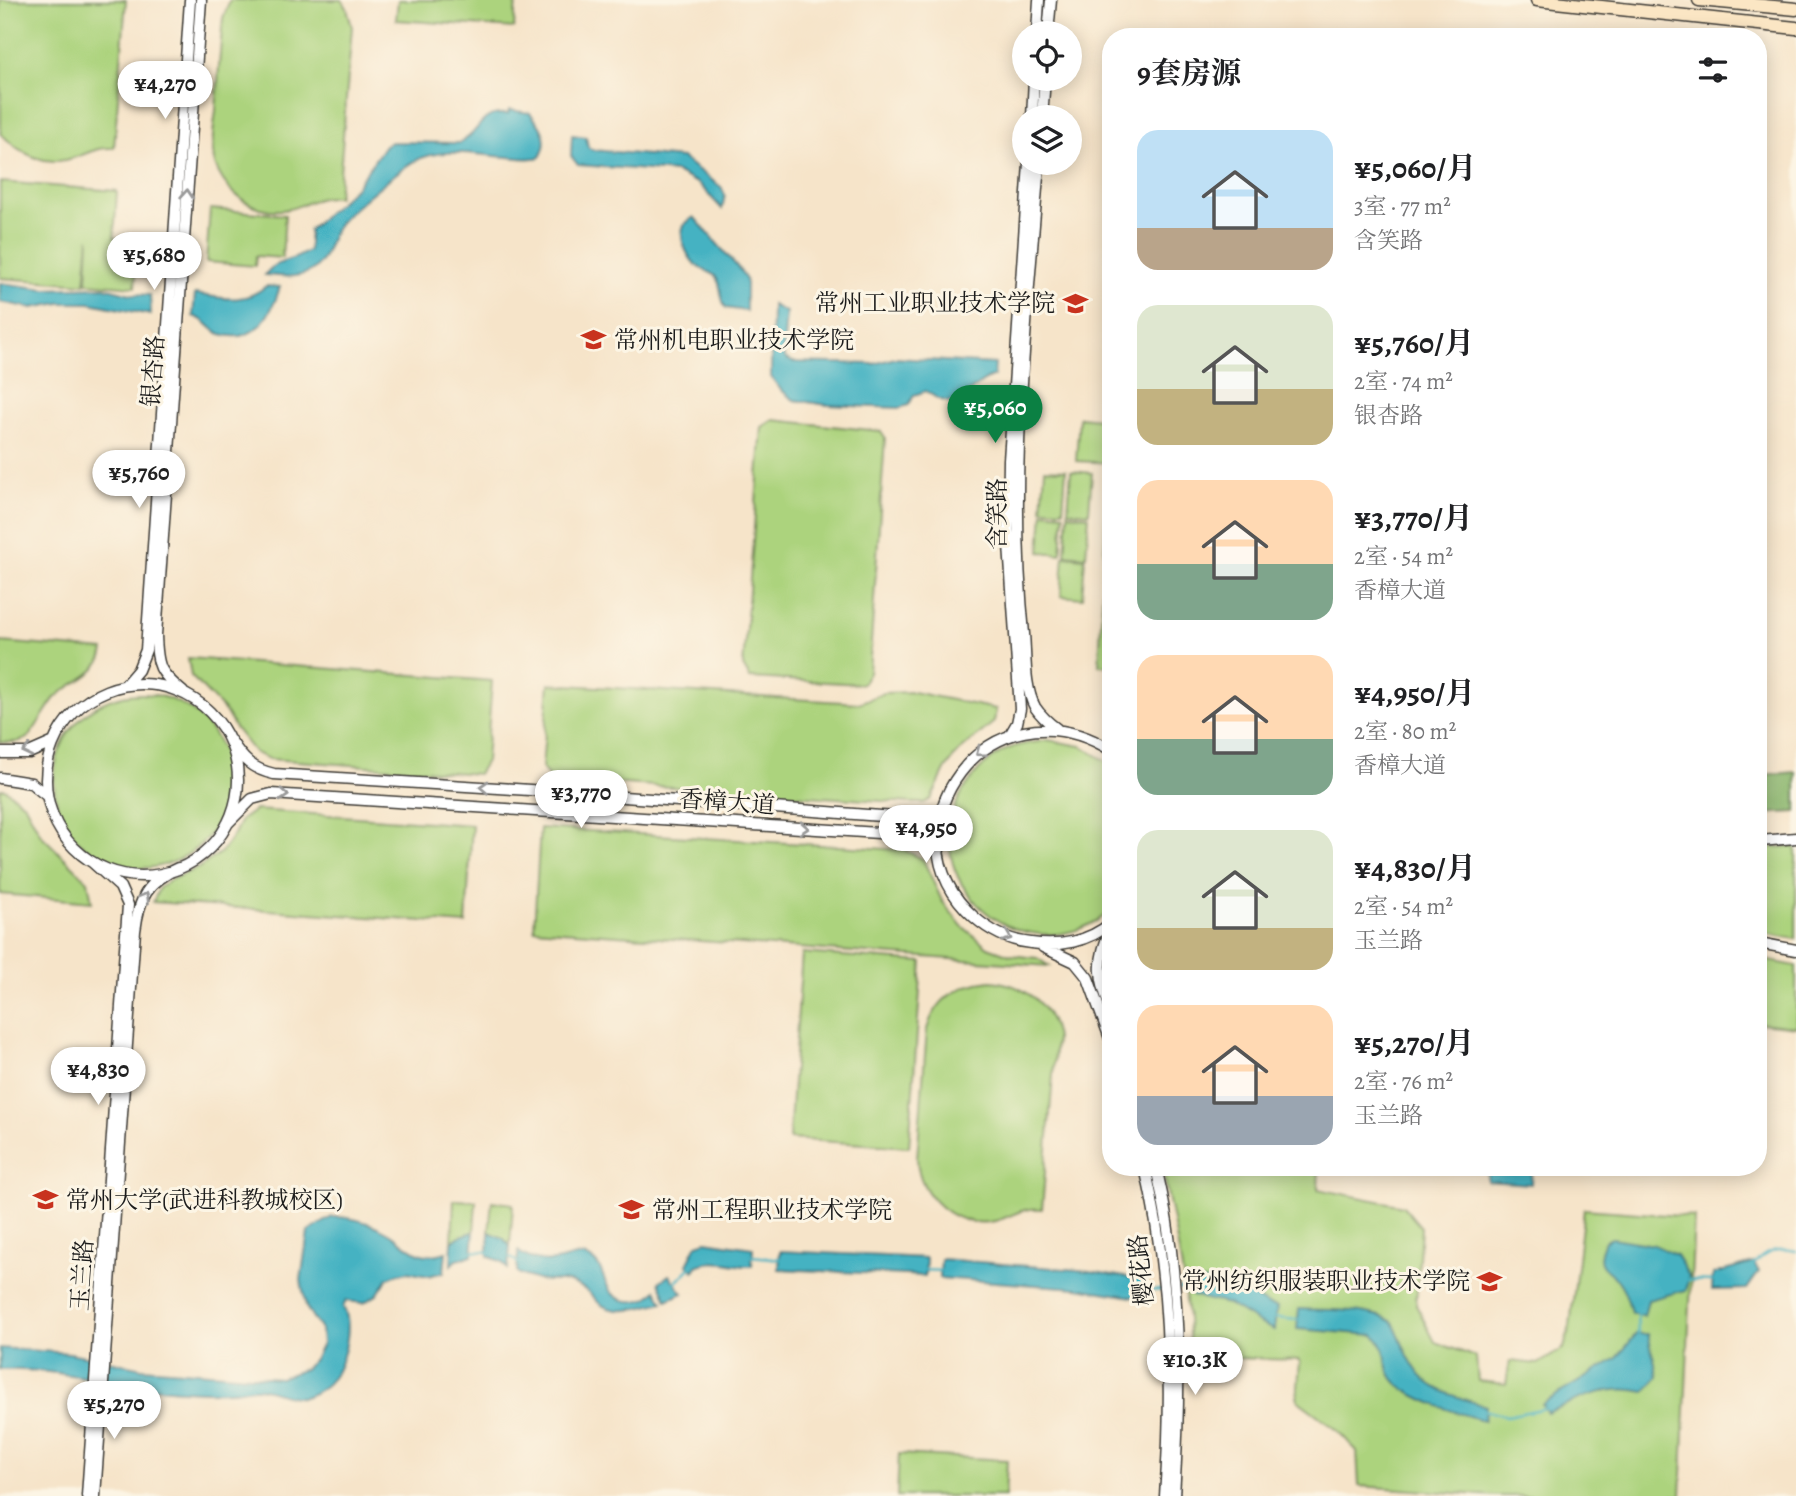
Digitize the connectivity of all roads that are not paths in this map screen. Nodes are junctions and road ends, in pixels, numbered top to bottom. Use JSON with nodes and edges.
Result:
{"nodes":[{"id":1,"x":190,"y":0,"type":"edge"},
{"id":2,"x":201,"y":0,"type":"edge"},
{"id":3,"x":1039,"y":0,"type":"edge"},
{"id":4,"x":1051,"y":0,"type":"edge"},
{"id":5,"x":1536,"y":0,"type":"edge"},
{"id":6,"x":1699,"y":0,"type":"edge"},
{"id":7,"x":1796,"y":9,"type":"edge"},
{"id":8,"x":1038,"y":21,"type":"edge"},
{"id":9,"x":1049,"y":21,"type":"edge"},
{"id":10,"x":1796,"y":28,"type":"edge"},
{"id":11,"x":1028,"y":175,"type":"edge"},
{"id":12,"x":1038,"y":175,"type":"edge"},
{"id":13,"x":126,"y":684,"type":"junction"},
{"id":14,"x":183,"y":692,"type":"junction"},
{"id":15,"x":1057,"y":730,"type":"junction"},
{"id":16,"x":1010,"y":735,"type":"junction"},
{"id":17,"x":231,"y":741,"type":"junction"},
{"id":18,"x":54,"y":742,"type":"junction"},
{"id":19,"x":1102,"y":744,"type":"edge"},
{"id":20,"x":0,"y":752,"type":"edge"},
{"id":21,"x":0,"y":778,"type":"edge"},
{"id":22,"x":47,"y":796,"type":"junction"},
{"id":23,"x":942,"y":810,"type":"junction"},
{"id":24,"x":227,"y":824,"type":"junction"},
{"id":25,"x":1796,"y":838,"type":"edge"},
{"id":26,"x":1767,"y":840,"type":"edge"},
{"id":27,"x":939,"y":850,"type":"junction"},
{"id":28,"x":92,"y":862,"type":"junction"},
{"id":29,"x":178,"y":868,"type":"junction"},
{"id":30,"x":1102,"y":929,"type":"edge"},
{"id":31,"x":1034,"y":944,"type":"junction"},
{"id":32,"x":1767,"y":945,"type":"edge"},
{"id":33,"x":1102,"y":949,"type":"edge"},
{"id":34,"x":1796,"y":950,"type":"edge"},
{"id":35,"x":1102,"y":985,"type":"edge"},
{"id":36,"x":1102,"y":1016,"type":"edge"},
{"id":37,"x":1147,"y":1176,"type":"edge"},
{"id":38,"x":1157,"y":1176,"type":"edge"},
{"id":39,"x":1169,"y":1278,"type":"junction"},
{"id":40,"x":1171,"y":1299,"type":"junction"},
{"id":41,"x":101,"y":1354,"type":"junction"},
{"id":42,"x":99,"y":1383,"type":"junction"},
{"id":43,"x":87,"y":1496,"type":"edge"},
{"id":44,"x":95,"y":1496,"type":"edge"},
{"id":45,"x":1165,"y":1496,"type":"edge"},
{"id":46,"x":1174,"y":1496,"type":"edge"}],
"edges":[{"from":1,"to":13,"type":"street","name":"银杏路"},
{"from":14,"to":2,"type":"street","name":"银杏路","one_way":true},
{"from":3,"to":8,"type":"street"},
{"from":4,"to":9,"type":"street"},
{"from":5,"to":10,"type":"main road"},
{"from":6,"to":7,"type":"main road"},
{"from":11,"to":16,"type":"street","name":"含笑路"},
{"from":12,"to":15,"type":"street","name":"含笑路"},
{"from":13,"to":14,"type":"street"},
{"from":13,"to":18,"type":"street"},
{"from":14,"to":17,"type":"street"},
{"from":15,"to":16,"type":"street"},
{"from":15,"to":19,"type":"street"},
{"from":16,"to":23,"type":"street","one_way":true},
{"from":23,"to":17,"type":"street","name":"香樟大道","one_way":true},
{"from":17,"to":24,"type":"street"},
{"from":18,"to":20,"type":"street","one_way":true},
{"from":18,"to":22,"type":"street"},
{"from":21,"to":22,"type":"street"},
{"from":22,"to":28,"type":"street"},
{"from":23,"to":27,"type":"street"},
{"from":24,"to":27,"type":"street","name":"香樟大道","one_way":true},
{"from":24,"to":29,"type":"street"},
{"from":25,"to":26,"type":"street"},
{"from":27,"to":31,"type":"street","one_way":true},
{"from":28,"to":29,"type":"street"},
{"from":28,"to":41,"type":"street","name":"玉兰路"},
{"from":41,"to":29,"type":"street","name":"玉兰路","one_way":true},
{"from":30,"to":31,"type":"street"},
{"from":31,"to":36,"type":"street"},
{"from":32,"to":34,"type":"street"},
{"from":33,"to":35,"type":"street"},
{"from":37,"to":39,"type":"street","name":"樱花路"},
{"from":38,"to":39,"type":"street","name":"樱花路"},
{"from":39,"to":40,"type":"street","name":"樱花路"},
{"from":40,"to":45,"type":"street","name":"樱花路"},
{"from":40,"to":46,"type":"street","name":"樱花路"},
{"from":41,"to":42,"type":"street","name":"玉兰路"},
{"from":42,"to":43,"type":"street","name":"玉兰路"},
{"from":42,"to":44,"type":"street","name":"玉兰路"}]}
